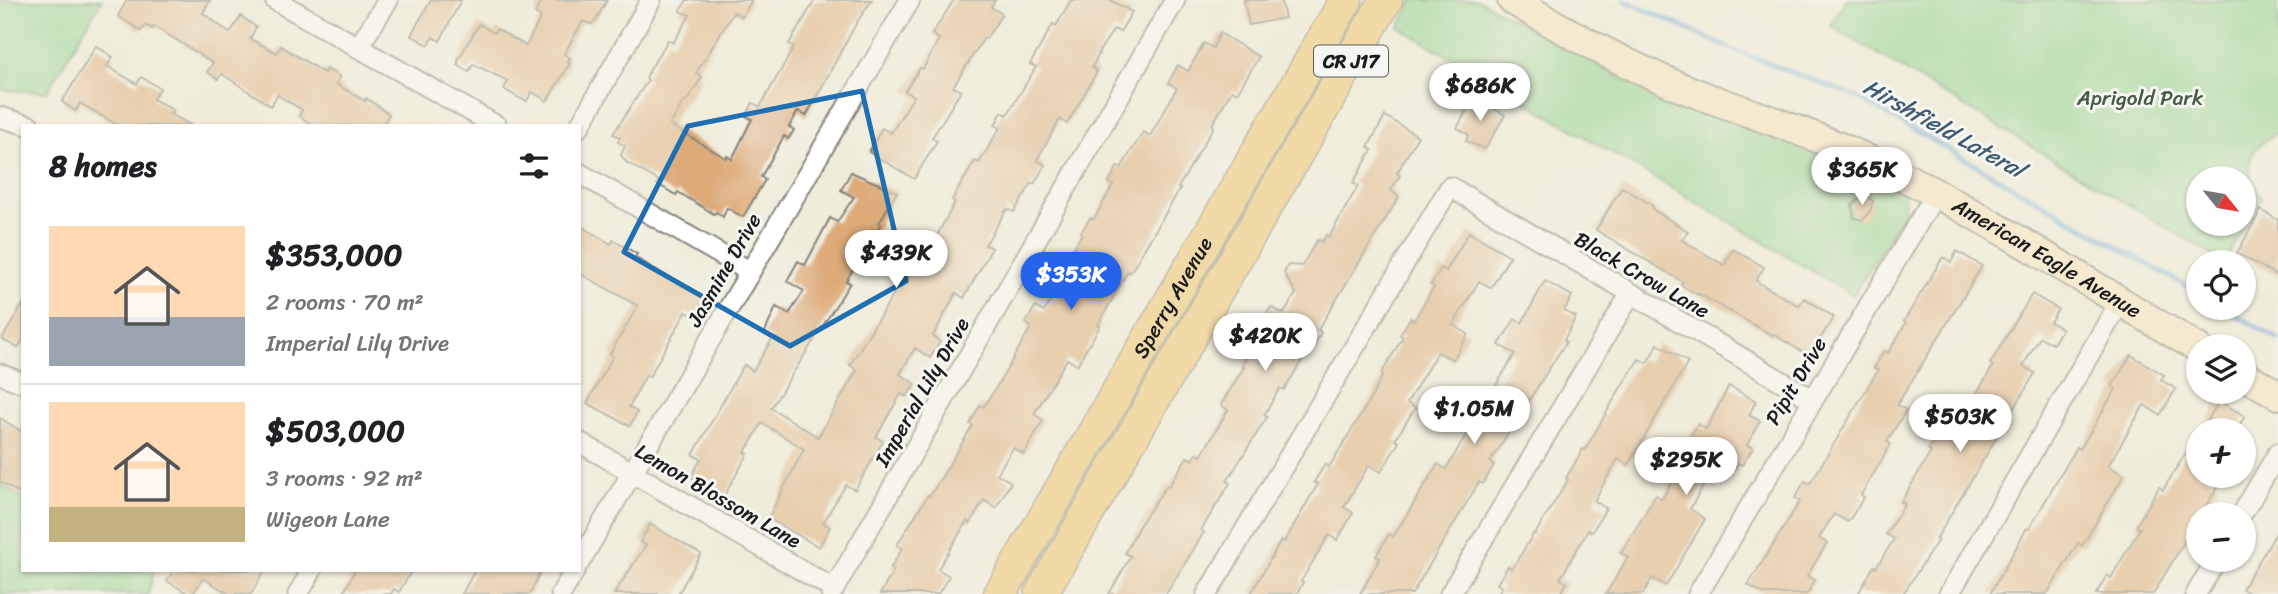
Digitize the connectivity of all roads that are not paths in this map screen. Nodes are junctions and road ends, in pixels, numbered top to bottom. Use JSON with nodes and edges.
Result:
{"nodes":[{"id":1,"x":275,"y":0,"type":"edge"},
{"id":2,"x":388,"y":0,"type":"edge"},
{"id":3,"x":651,"y":0,"type":"edge"},
{"id":4,"x":910,"y":0,"type":"edge"},
{"id":5,"x":1176,"y":0,"type":"edge"},
{"id":6,"x":1346,"y":0,"type":"edge"},
{"id":7,"x":1386,"y":0,"type":"edge"},
{"id":8,"x":1512,"y":0,"type":"edge"},
{"id":9,"x":358,"y":48,"type":"junction"},
{"id":10,"x":0,"y":117,"type":"edge"},
{"id":11,"x":23,"y":124,"type":"edge"},
{"id":12,"x":493,"y":124,"type":"edge"},
{"id":13,"x":581,"y":124,"type":"edge"},
{"id":14,"x":581,"y":174,"type":"edge"},
{"id":15,"x":1936,"y":193,"type":"junction"},
{"id":16,"x":749,"y":271,"type":"junction"},
{"id":17,"x":1630,"y":295,"type":"junction"},
{"id":18,"x":2120,"y":302,"type":"junction"},
{"id":19,"x":2186,"y":341,"type":"edge"},
{"id":20,"x":0,"y":374,"type":"edge"},
{"id":21,"x":21,"y":382,"type":"edge"},
{"id":22,"x":2256,"y":382,"type":"edge"},
{"id":23,"x":2278,"y":395,"type":"edge"},
{"id":24,"x":1812,"y":400,"type":"junction"},
{"id":25,"x":581,"y":443,"type":"edge"},
{"id":26,"x":2278,"y":453,"type":"edge"},
{"id":27,"x":633,"y":472,"type":"junction"},
{"id":28,"x":2249,"y":502,"type":"edge"},
{"id":29,"x":581,"y":560,"type":"edge"},
{"id":30,"x":311,"y":572,"type":"edge"},
{"id":31,"x":574,"y":572,"type":"edge"},
{"id":32,"x":2209,"y":572,"type":"edge"},
{"id":33,"x":832,"y":592,"type":"edge"},
{"id":34,"x":298,"y":594,"type":"edge"},
{"id":35,"x":561,"y":594,"type":"edge"},
{"id":36,"x":1000,"y":594,"type":"edge"},
{"id":37,"x":1041,"y":594,"type":"edge"},
{"id":38,"x":1207,"y":594,"type":"edge"},
{"id":39,"x":1450,"y":594,"type":"edge"},
{"id":40,"x":1698,"y":594,"type":"edge"},
{"id":41,"x":1949,"y":594,"type":"edge"},
{"id":42,"x":2196,"y":594,"type":"edge"}],
"edges":[{"from":1,"to":9,"type":"street"},
{"from":2,"to":9,"type":"street"},
{"from":3,"to":13,"type":"street"},
{"from":4,"to":16,"type":"street","name":"Jasmine Drive"},
{"from":5,"to":33,"type":"street","name":"Imperial Lily Drive"},
{"from":6,"to":36,"type":"main road","name":"Sperry Avenue","number":"CR J17"},
{"from":7,"to":37,"type":"main road","name":"Sperry Avenue","number":"CR J17"},
{"from":8,"to":15,"type":"street","name":"American Eagle Avenue"},
{"from":9,"to":12,"type":"street"},
{"from":10,"to":11,"type":"street"},
{"from":14,"to":16,"type":"street"},
{"from":15,"to":18,"type":"street","name":"American Eagle Avenue"},
{"from":15,"to":24,"type":"street","name":"Pipit Drive"},
{"from":16,"to":27,"type":"street","name":"Jasmine Drive"},
{"from":17,"to":24,"type":"street","name":"Black Crow Lane"},
{"from":17,"to":38,"type":"street","name":"Black Crow Lane"},
{"from":17,"to":39,"type":"street"},
{"from":18,"to":19,"type":"street","name":"American Eagle Avenue"},
{"from":18,"to":41,"type":"street"},
{"from":20,"to":21,"type":"street"},
{"from":22,"to":23,"type":"street"},
{"from":24,"to":40,"type":"street","name":"Pipit Drive"},
{"from":25,"to":27,"type":"street","name":"Lemon Blossom Lane"},
{"from":26,"to":28,"type":"street"},
{"from":27,"to":29,"type":"street","name":"Jasmine Drive"},
{"from":27,"to":33,"type":"street","name":"Lemon Blossom Lane"},
{"from":30,"to":34,"type":"street"},
{"from":31,"to":35,"type":"street"},
{"from":32,"to":42,"type":"street"}]}
